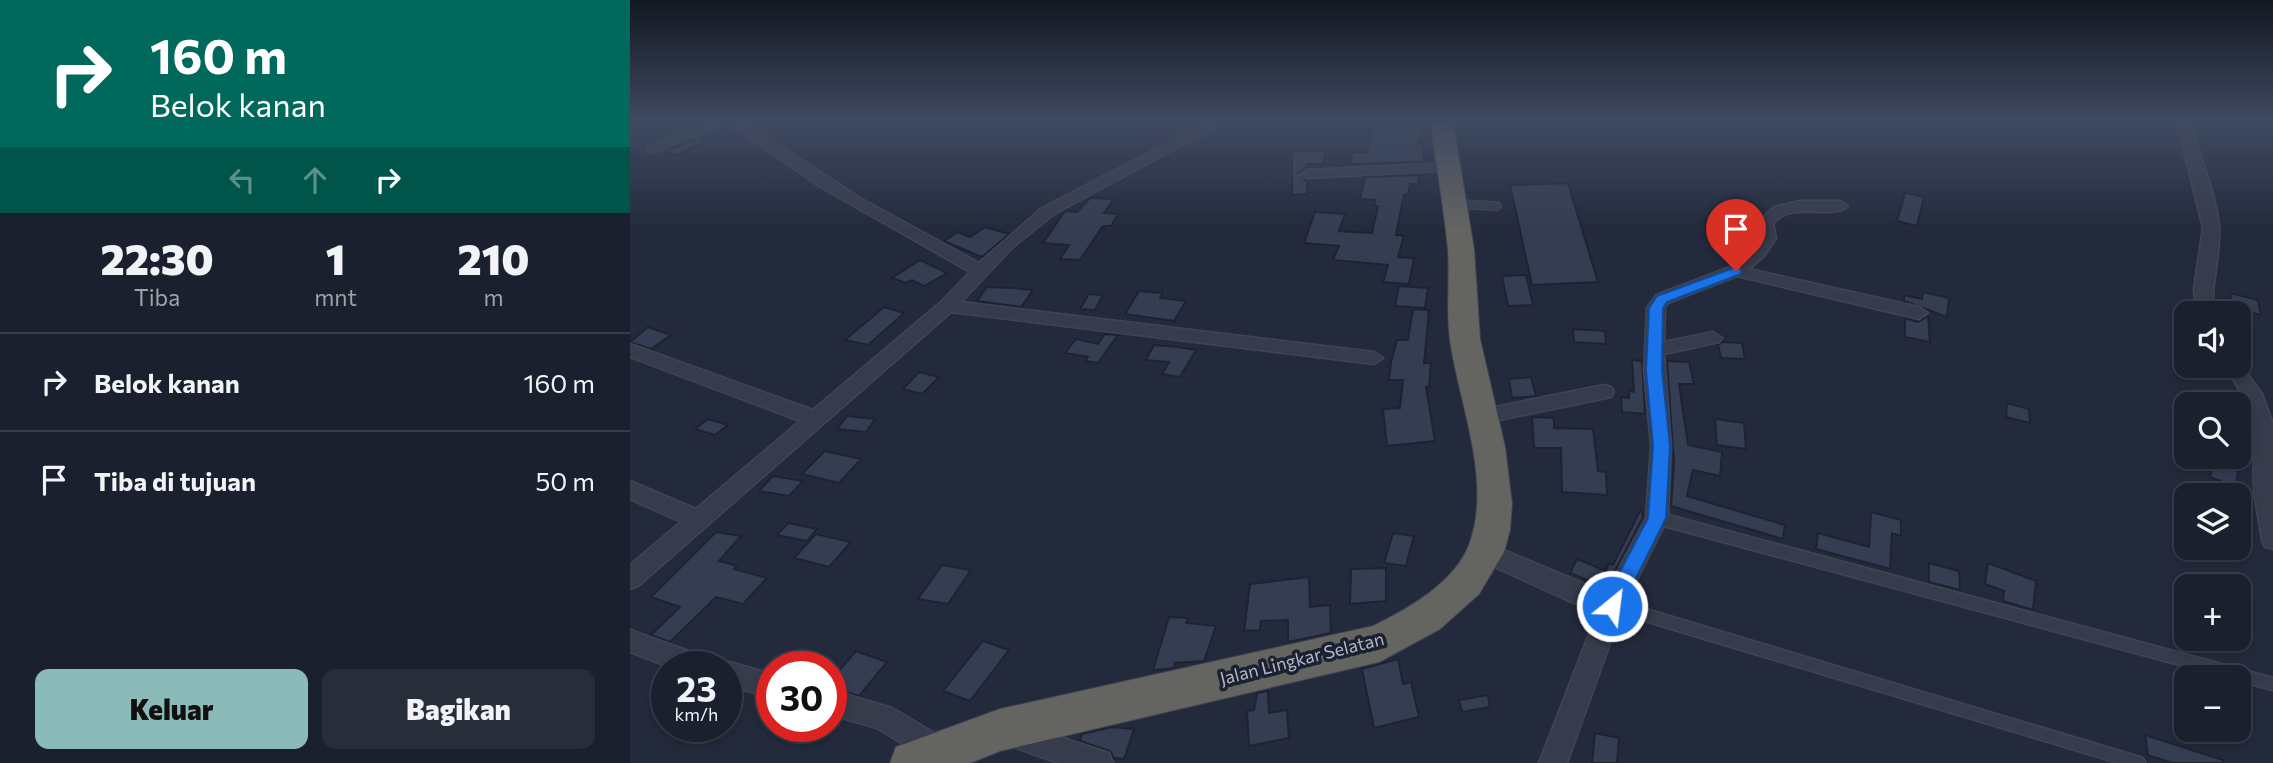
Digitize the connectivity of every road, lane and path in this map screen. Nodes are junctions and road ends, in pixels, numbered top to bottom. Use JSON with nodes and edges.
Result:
{"nodes":[{"id":1,"x":789,"y":159,"type":"edge"},
{"id":2,"x":1146,"y":159,"type":"edge"},
{"id":3,"x":1447,"y":159,"type":"edge"},
{"id":4,"x":2193,"y":159,"type":"edge"},
{"id":5,"x":1448,"y":167,"type":"junction"},
{"id":6,"x":1307,"y":174,"type":"dead end"},
{"id":7,"x":1456,"y":204,"type":"junction"},
{"id":8,"x":1497,"y":206,"type":"dead end"},
{"id":9,"x":1840,"y":206,"type":"dead end"},
{"id":10,"x":980,"y":270,"type":"junction"},
{"id":11,"x":1736,"y":271,"type":"junction"},
{"id":12,"x":2204,"y":301,"type":"edge"},
{"id":13,"x":947,"y":306,"type":"junction"},
{"id":14,"x":1919,"y":313,"type":"dead end"},
{"id":15,"x":1713,"y":338,"type":"dead end"},
{"id":16,"x":630,"y":350,"type":"edge"},
{"id":17,"x":1655,"y":350,"type":"junction"},
{"id":18,"x":1374,"y":358,"type":"dead end"},
{"id":19,"x":2241,"y":378,"type":"edge"},
{"id":20,"x":1604,"y":392,"type":"dead end"},
{"id":21,"x":1480,"y":417,"type":"junction"},
{"id":22,"x":816,"y":419,"type":"junction"},
{"id":23,"x":630,"y":490,"type":"edge"},
{"id":24,"x":1657,"y":518,"type":"junction"},
{"id":25,"x":698,"y":519,"type":"junction"},
{"id":26,"x":2273,"y":540,"type":"edge"},
{"id":27,"x":1485,"y":552,"type":"junction"},
{"id":28,"x":630,"y":579,"type":"edge"},
{"id":29,"x":1612,"y":606,"type":"junction"},
{"id":30,"x":630,"y":641,"type":"edge"},
{"id":31,"x":658,"y":651,"type":"edge"},
{"id":32,"x":2273,"y":684,"type":"edge"},
{"id":33,"x":847,"y":707,"type":"edge"},
{"id":34,"x":1000,"y":730,"type":"junction"},
{"id":35,"x":925,"y":757,"type":"edge"},
{"id":36,"x":1099,"y":763,"type":"edge"},
{"id":37,"x":1553,"y":763,"type":"edge"},
{"id":38,"x":2139,"y":763,"type":"edge"}],
"edges":[{"from":1,"to":10,"type":"street"},
{"from":2,"to":10,"type":"street"},
{"from":3,"to":5,"type":"highway","name":"Jalan Lingkar Selatan"},
{"from":4,"to":12,"type":"street"},
{"from":5,"to":6,"type":"street"},
{"from":5,"to":7,"type":"highway","name":"Jalan Lingkar Selatan"},
{"from":7,"to":8,"type":"lane"},
{"from":7,"to":21,"type":"highway","name":"Jalan Lingkar Selatan"},
{"from":9,"to":11,"type":"street"},
{"from":10,"to":13,"type":"street"},
{"from":11,"to":14,"type":"street"},
{"from":11,"to":17,"type":"street"},
{"from":13,"to":18,"type":"street"},
{"from":13,"to":22,"type":"street"},
{"from":15,"to":17,"type":"street"},
{"from":16,"to":22,"type":"street"},
{"from":17,"to":24,"type":"street"},
{"from":19,"to":26,"type":"street"},
{"from":20,"to":21,"type":"street"},
{"from":21,"to":27,"type":"highway","name":"Jalan Lingkar Selatan"},
{"from":22,"to":25,"type":"street"},
{"from":23,"to":25,"type":"street"},
{"from":24,"to":29,"type":"street"},
{"from":24,"to":32,"type":"lane"},
{"from":25,"to":28,"type":"street"},
{"from":27,"to":29,"type":"street"},
{"from":27,"to":34,"type":"highway","name":"Jalan Lingkar Selatan"},
{"from":29,"to":37,"type":"street"},
{"from":29,"to":38,"type":"lane"},
{"from":30,"to":31,"type":"street"},
{"from":33,"to":35,"type":"street"},
{"from":34,"to":35,"type":"highway","name":"Jalan Lingkar Selatan"},
{"from":34,"to":36,"type":"street"}]}
